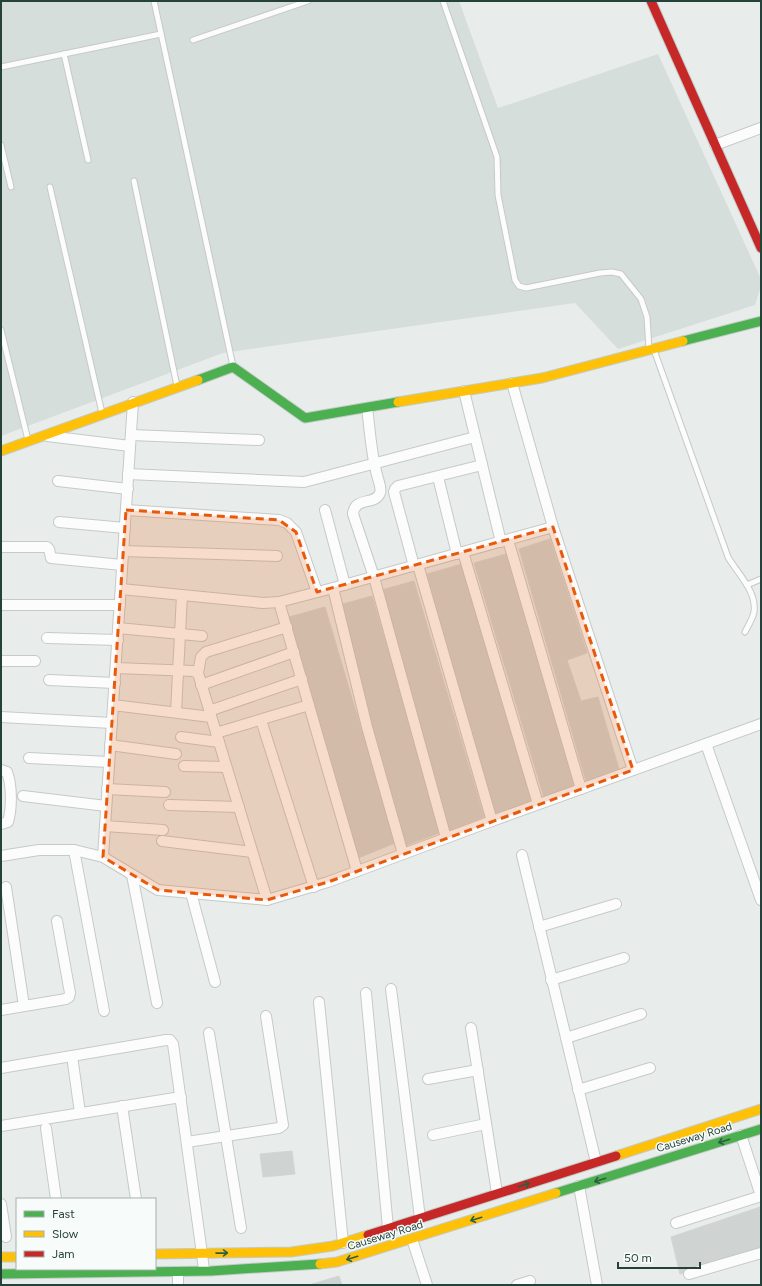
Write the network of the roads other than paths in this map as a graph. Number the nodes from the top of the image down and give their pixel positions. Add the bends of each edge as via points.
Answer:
1 (154, 1) edge
2 (308, 1) edge
3 (443, 1) edge
4 (651, 1) edge
5 (161, 34) junction
6 (193, 40) dead end
7 (64, 54) junction
8 (1, 67) edge
9 (761, 128) edge
10 (1, 145) edge
11 (715, 145) junction
12 (88, 160) dead end
13 (134, 181) dead end
14 (50, 187) dead end
15 (11, 188) dead end
16 (761, 248) edge
17 (761, 321) edge
18 (1, 330) edge
19 (2, 336) edge
20 (651, 350) junction
21 (233, 366) junction
22 (512, 383) junction
23 (177, 387) junction
24 (464, 391) junction
25 (133, 402) junction
26 (367, 408) junction
27 (102, 414) junction
28 (131, 434) junction
29 (43, 436) junction
30 (475, 437) junction
31 (259, 440) dead end
32 (29, 441) junction
33 (130, 446) junction
34 (1, 451) edge
35 (374, 462) junction
36 (482, 465) junction
37 (128, 474) junction
38 (438, 477) junction
39 (58, 480) dead end
40 (128, 489) junction
41 (126, 510) junction
42 (325, 510) dead end
43 (59, 522) dead end
44 (553, 527) junction
45 (125, 528) junction
46 (504, 541) junction
47 (1, 547) edge
48 (123, 551) junction
49 (460, 553) junction
50 (277, 556) dead end
51 (122, 564) junction
52 (416, 565) junction
53 (374, 577) junction
54 (761, 579) edge
55 (345, 585) junction
56 (747, 585) junction
57 (333, 588) junction
58 (121, 589) junction
59 (317, 592) junction
60 (182, 595) junction
61 (279, 602) junction
62 (1, 605) edge
63 (120, 605) junction
64 (287, 627) junction
65 (118, 628) junction
66 (745, 632) dead end
67 (180, 634) junction
68 (202, 636) dead end
69 (48, 638) dead end
70 (118, 640) junction
71 (294, 652) junction
72 (1, 661) edge
73 (35, 661) dead end
74 (116, 668) junction
75 (178, 670) junction
76 (198, 673) junction
77 (302, 679) junction
78 (49, 680) dead end
79 (115, 684) junction
80 (201, 684) junction
81 (113, 705) junction
82 (309, 706) junction
83 (176, 712) junction
84 (210, 714) junction
85 (1, 717) edge
86 (261, 720) junction
87 (112, 723) junction
88 (761, 724) edge
89 (181, 737) dead end
90 (217, 738) junction
91 (706, 744) junction
92 (110, 745) junction
93 (176, 754) dead end
94 (28, 758) dead end
95 (109, 762) junction
96 (184, 766) dead end
97 (226, 767) junction
98 (1, 770) edge
99 (633, 770) junction
100 (107, 789) junction
101 (581, 789) junction
102 (165, 792) dead end
103 (23, 796) dead end
104 (538, 804) junction
105 (169, 805) dead end
106 (106, 806) junction
107 (239, 807) junction
108 (492, 821) junction
109 (1, 824) edge
110 (105, 826) junction
111 (446, 838) junction
112 (74, 850) junction
113 (252, 852) junction
114 (403, 854) junction
115 (522, 855) dead end
116 (1, 856) edge
117 (103, 857) junction
118 (357, 871) junction
119 (132, 875) junction
120 (314, 886) junction
121 (6, 887) dead end
122 (759, 889) edge
123 (191, 893) junction
124 (267, 900) junction
125 (761, 900) edge
126 (616, 904) dead end
127 (57, 921) dead end
128 (539, 927) junction
129 (624, 958) dead end
130 (552, 980) junction
131 (215, 982) dead end
132 (391, 990) dead end
133 (366, 993) dead end
134 (319, 1002) dead end
135 (157, 1003) dead end
136 (24, 1006) junction
137 (1, 1010) edge
138 (104, 1011) dead end
139 (641, 1014) dead end
140 (266, 1016) dead end
141 (471, 1028) dead end
142 (209, 1033) dead end
143 (566, 1038) junction
144 (72, 1056) junction
145 (1, 1068) edge
146 (650, 1068) dead end
147 (478, 1070) junction
148 (428, 1079) dead end
149 (578, 1090) junction
150 (180, 1097) junction
151 (122, 1106) junction
152 (761, 1109) edge
153 (80, 1113) junction
154 (486, 1124) junction
155 (1, 1126) edge
156 (46, 1128) dead end
157 (761, 1129) edge
158 (433, 1135) dead end
159 (741, 1135) junction
160 (226, 1136) junction
161 (187, 1142) junction
162 (596, 1162) junction
163 (579, 1186) junction
164 (497, 1193) junction
165 (761, 1196) edge
166 (56, 1198) edge
167 (136, 1198) edge
168 (1, 1204) edge
169 (420, 1218) junction
170 (676, 1223) dead end
171 (241, 1228) dead end
172 (388, 1228) junction
173 (6, 1237) dead end
174 (412, 1239) junction
175 (343, 1243) junction
176 (761, 1253) edge
177 (156, 1254) edge
178 (202, 1254) junction
179 (1, 1257) edge
180 (16, 1257) edge
181 (204, 1270) junction
182 (178, 1272) junction
183 (1, 1274) edge
184 (689, 1274) dead end
185 (530, 1281) dead end
186 (178, 1285) edge
187 (427, 1285) edge
188 (517, 1285) edge
189 (597, 1285) edge

1 - 5 lane
2 - 6 lane
3 - 20 lane via 497,157 498,196 515,280 519,286 526,288 600,273 621,274 641,299
4 - 11 main road
5 - 7 lane
5 - 21 lane
7 - 8 lane
7 - 12 lane
9 - 11 street
10 - 15 lane
11 - 16 main road
13 - 23 lane
14 - 27 lane
17 - 20 main road
18 - 19 lane
19 - 32 lane
20 - 22 main road via 542,378
20 - 56 lane via 728,557
21 - 23 main road
21 - 26 main road via 305,418
22 - 24 main road
22 - 44 street
23 - 25 main road
24 - 26 main road
24 - 30 street
25 - 27 main road
25 - 28 street
26 - 35 street
27 - 29 main road
28 - 31 street
28 - 33 street
29 - 32 main road
29 - 33 street
30 - 35 street
30 - 36 street
32 - 34 main road
33 - 37 street
35 - 37 street via 304,482
35 - 53 street via 380,493 376,498 358,504 353,514
36 - 38 street
36 - 46 street
37 - 40 street
38 - 49 street
38 - 52 street via 398,486 394,492
39 - 40 street
40 - 41 street
41 - 45 street
41 - 59 street via 279,520 287,523 296,532
42 - 55 street
43 - 45 street
44 - 46 street
44 - 99 street
45 - 48 street
46 - 49 street
46 - 101 street
47 - 51 street via 47,547 51,558
48 - 50 street
48 - 51 street
49 - 52 street
49 - 104 street
51 - 58 street
52 - 53 street
52 - 108 street
53 - 55 street
53 - 111 street
54 - 56 lane
55 - 57 street
56 - 66 lane via 753,600 754,612
57 - 59 street
57 - 114 street
58 - 60 street
58 - 63 street
59 - 61 street
60 - 61 street via 262,603
60 - 67 street
61 - 64 street
62 - 63 street
63 - 65 street
64 - 71 street
64 - 76 street via 206,652 201,657
65 - 67 street
65 - 70 street
67 - 68 street
67 - 75 street
69 - 70 street
70 - 74 street
71 - 77 street
71 - 80 street
72 - 73 street
74 - 75 street
74 - 79 street
75 - 76 street
75 - 83 street
76 - 80 street
77 - 82 street
77 - 84 street
78 - 79 street
79 - 81 street
80 - 84 street
81 - 83 street
81 - 87 street
82 - 86 street
82 - 118 street
83 - 84 street
84 - 90 street
85 - 87 street
86 - 90 street
86 - 120 street
87 - 92 street
88 - 91 street
89 - 90 street
90 - 97 street
91 - 99 street
91 - 122 street
92 - 93 street
92 - 95 street
94 - 95 street
95 - 100 street
96 - 97 street
97 - 107 street
98 - 109 street via 7,772 10,780 10,815 8,822
99 - 101 street
100 - 102 street
100 - 106 street
101 - 104 street
103 - 106 street
104 - 108 street
105 - 107 street
106 - 110 street
107 - 113 street
108 - 111 street
110 - 113 street
110 - 117 street
111 - 114 street
112 - 116 street via 39,850
112 - 117 street
112 - 138 street
113 - 124 street
114 - 118 street
115 - 128 street
117 - 119 street
118 - 120 street
119 - 123 street via 158,890
119 - 135 street
120 - 124 street
121 - 136 street
122 - 125 street
123 - 124 street
123 - 131 street
126 - 128 street
127 - 136 street via 69,997
128 - 130 street
129 - 130 street
130 - 143 street
132 - 169 street
133 - 172 street
134 - 175 street
136 - 137 street
139 - 143 street
140 - 160 street via 282,1125 279,1128
141 - 147 street
142 - 160 street
143 - 149 street
144 - 145 street
144 - 150 street via 170,1040 173,1044
144 - 153 street
146 - 149 street
147 - 148 street
147 - 154 street
149 - 162 street
150 - 151 street
150 - 161 street
151 - 153 street
151 - 167 street
152 - 162 main road, Causeway Road
153 - 155 street
154 - 158 street
154 - 164 street
156 - 166 street
157 - 159 main road, Causeway Road
159 -> 163 main road, Causeway Road
159 - 165 street
160 - 161 street
160 - 171 street
161 - 178 street
164 -> 162 main road, Causeway Road
163 -> 174 main road, Causeway Road
163 - 189 street
164 - 169 main road, Causeway Road
165 - 170 street
168 - 173 street
169 - 172 main road, Causeway Road
172 - 175 main road, Causeway Road
174 -> 181 main road, Causeway Road via 337,1262 296,1267
174 - 187 street
178 -> 175 main road, Causeway Road via 291,1252
176 - 184 street
177 - 178 main road, Causeway Road
178 - 181 street
179 - 180 main road
181 - 182 main road, Causeway Road
182 - 183 main road, Causeway Road
182 - 186 street
185 - 188 street

